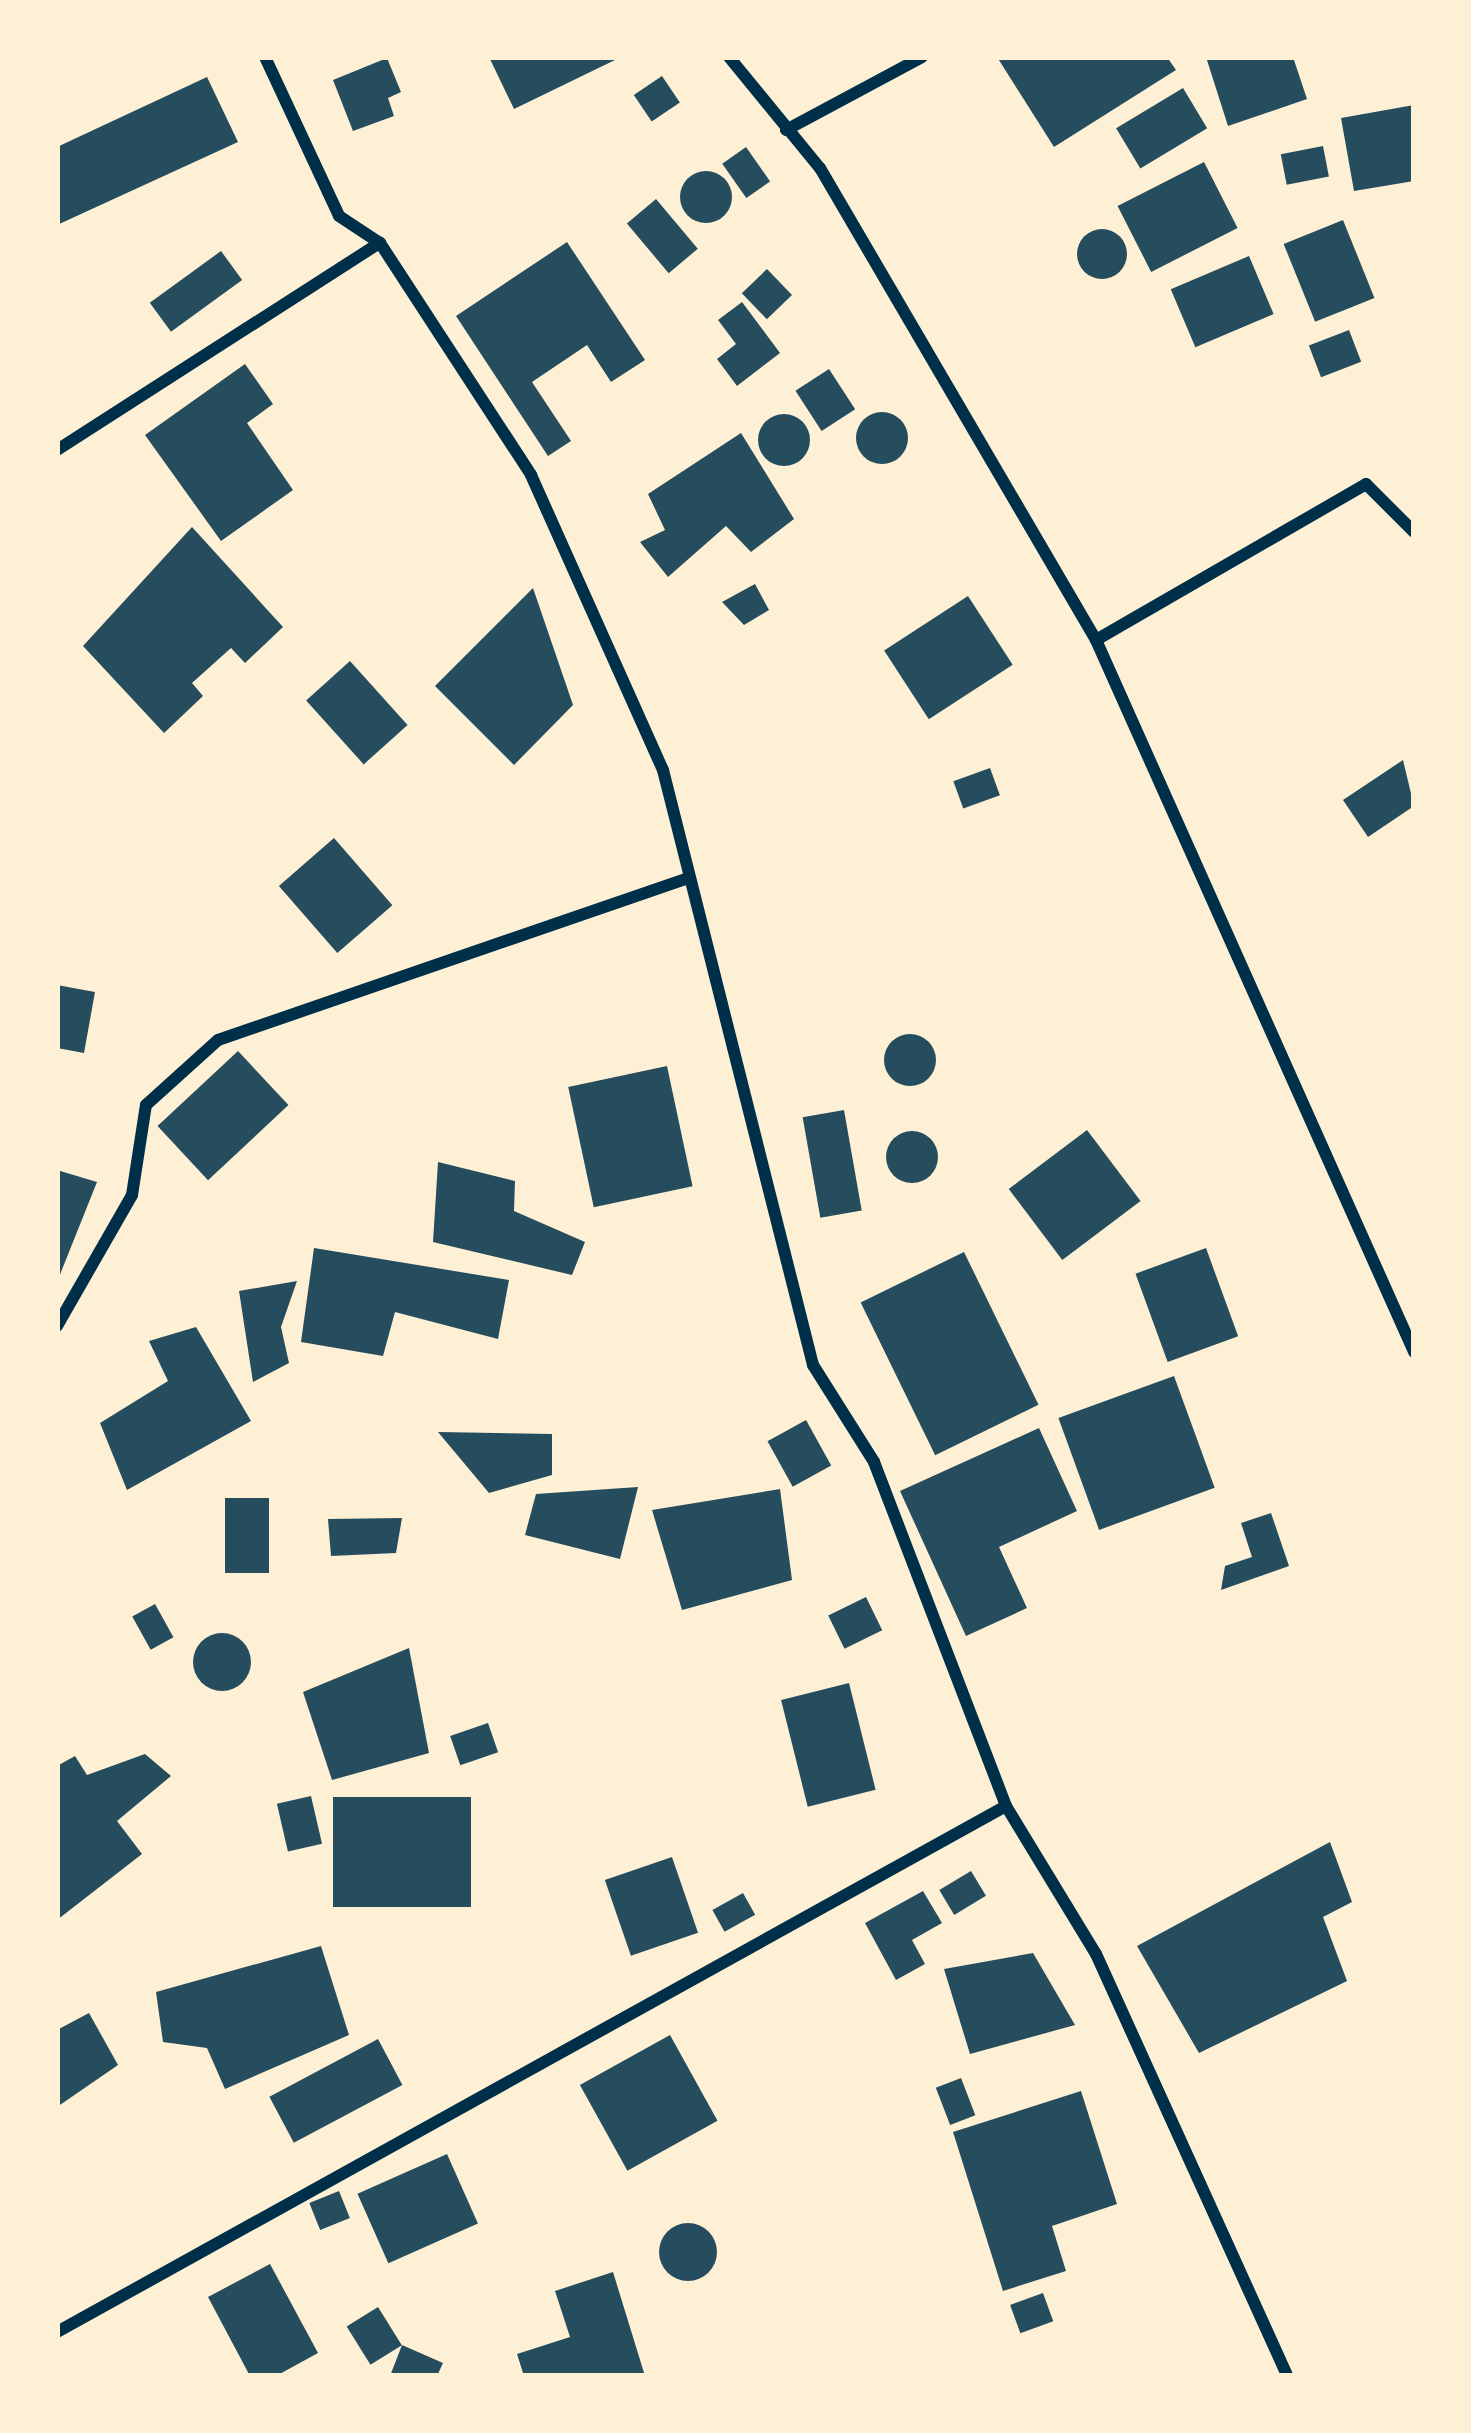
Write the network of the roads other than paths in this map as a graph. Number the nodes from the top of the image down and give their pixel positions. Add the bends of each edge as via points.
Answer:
1 (265, 57) edge
2 (728, 57) edge
3 (922, 57) edge
4 (786, 130) junction
5 (380, 243) junction
6 (57, 450) edge
7 (1414, 532) edge
8 (1096, 640) junction
9 (689, 878) junction
10 (57, 1326) edge
11 (1414, 1352) edge
12 (1006, 1806) junction
13 (57, 2332) edge
14 (1287, 2376) edge

1 - 5 street via 339,216
2 - 4 street
3 - 4 street
4 - 8 street via 820,168
5 - 6 street
5 - 9 street via 531,475 663,770
7 - 8 street via 1366,484
8 - 11 street
9 - 10 street via 218,1040 146,1106 132,1195
9 - 12 street via 814,1365 874,1462
12 - 13 street
12 - 14 street via 1096,1954

